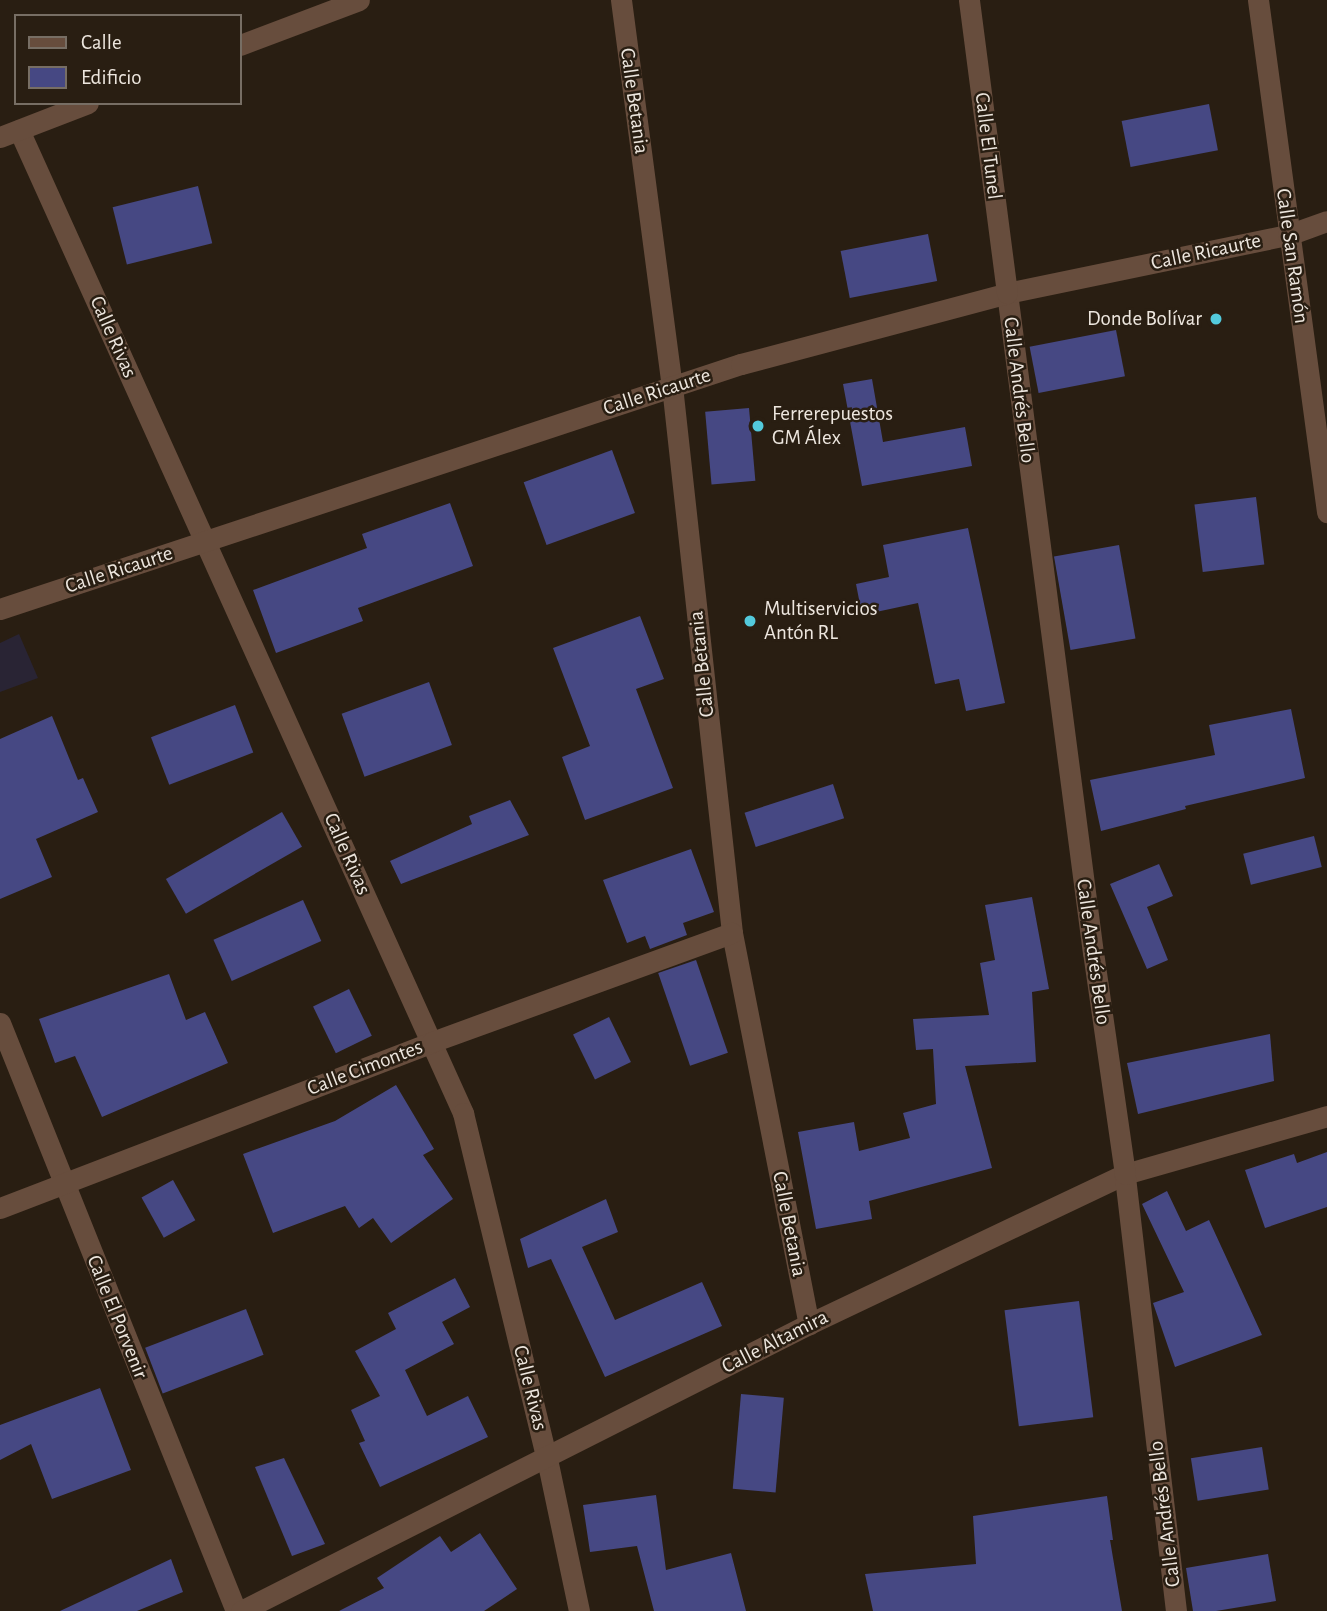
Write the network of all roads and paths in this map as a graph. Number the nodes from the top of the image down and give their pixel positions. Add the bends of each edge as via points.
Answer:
1 (359, 0) edge
2 (621, 0) edge
3 (969, 0) edge
4 (1258, 0) edge
5 (242, 44) edge
6 (83, 105) edge
7 (10, 133) edge
8 (1327, 222) edge
9 (1288, 235) junction
10 (1007, 293) junction
11 (672, 386) junction
12 (1327, 512) edge
13 (205, 541) junction
14 (0, 609) edge
15 (732, 933) junction
16 (0, 1023) edge
17 (432, 1042) junction
18 (1327, 1116) edge
19 (1125, 1174) junction
20 (63, 1185) junction
21 (0, 1208) edge
22 (809, 1324) junction
23 (547, 1459) junction
24 (239, 1611) edge
25 (579, 1611) edge
26 (1176, 1611) edge

1 - 5 street
2 - 11 street, Calle Betania
3 - 10 street, Calle El Tunel
4 - 9 street, Calle San Ramón
6 - 7 street
7 - 13 street, Calle Rivas
8 - 9 street, Calle Ricaurte
9 - 10 street, Calle Ricaurte
9 - 12 street, Calle San Ramón
10 - 11 street, Calle Ricaurte
10 - 19 street, Calle Andrés Bello
11 - 13 street, Calle Ricaurte
11 - 15 street, Calle Betania
13 - 14 street, Calle Ricaurte
13 - 17 street, Calle Rivas
15 - 17 street, Calle Cimontes
15 - 22 street, Calle Betania
16 - 20 street, Calle El Porvenir
17 - 20 street, Calle Cimontes
17 - 23 street, Calle Rivas via 463,1113
18 - 19 street, Calle Altamira
19 - 22 street, Calle Altamira
19 - 26 street, Calle Andrés Bello
20 - 21 street, Calle Cimontes
20 - 24 street, Calle El Porvenir
22 - 23 street, Calle Altamira
23 - 24 street, Calle Altamira
23 - 25 street, Calle Rivas

